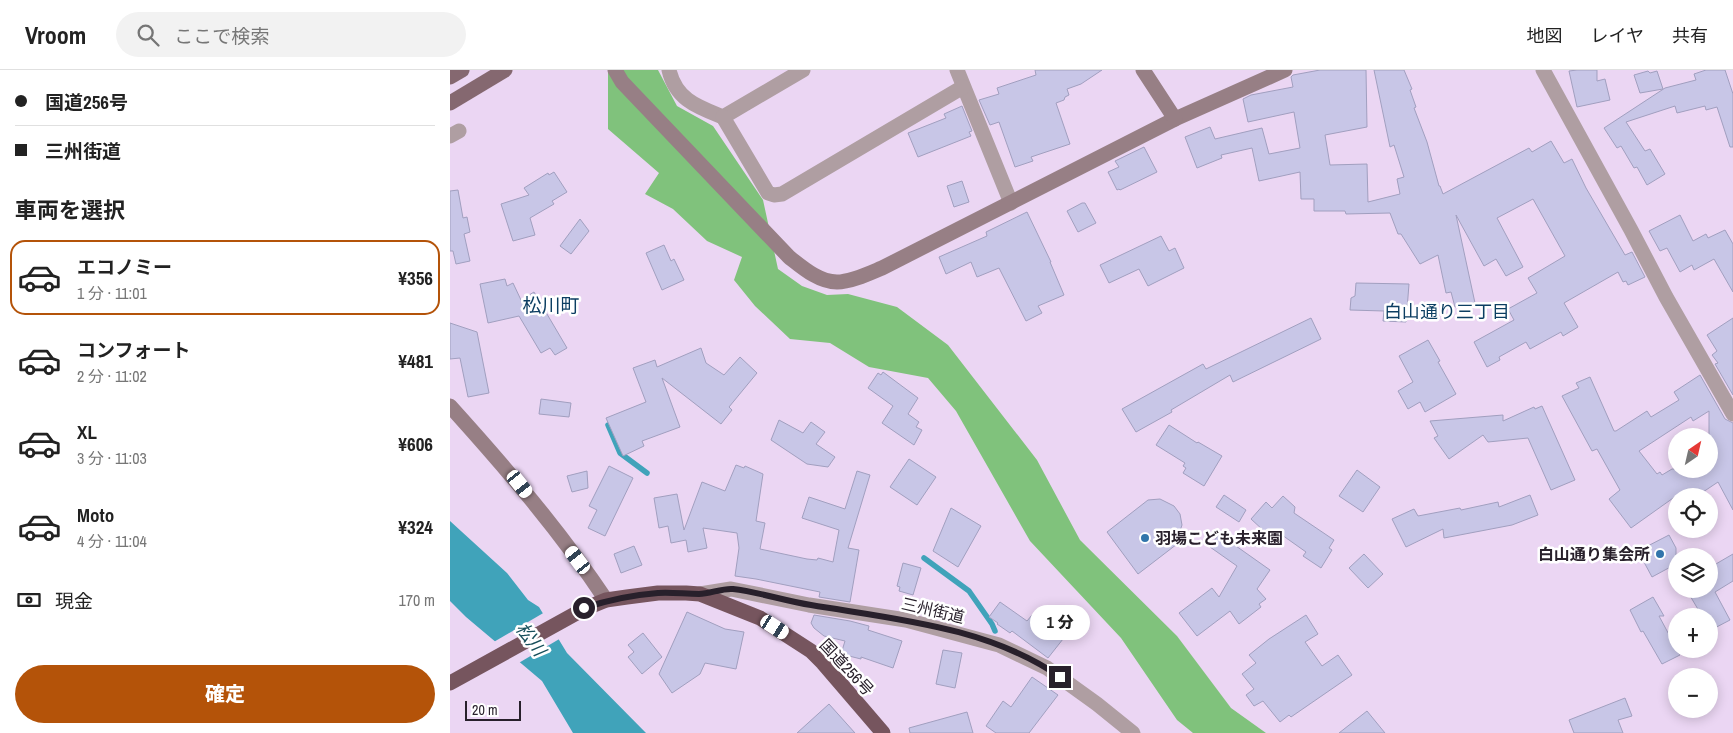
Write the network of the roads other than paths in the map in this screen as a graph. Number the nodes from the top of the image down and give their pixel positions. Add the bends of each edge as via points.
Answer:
1 (462, 70) edge
2 (505, 70) edge
3 (615, 70) edge
4 (669, 70) edge
5 (803, 70) edge
6 (957, 70) edge
7 (1144, 70) edge
8 (1285, 70) edge
9 (1543, 70) edge
10 (450, 77) edge
11 (964, 87) junction
12 (450, 103) edge
13 (723, 117) junction
14 (1175, 119) junction
15 (1011, 203) junction
16 (450, 406) edge
17 (1733, 414) edge
18 (700, 594) junction
19 (606, 600) junction
20 (454, 681) edge
21 (883, 733) edge
22 (1133, 733) edge

1 - 10 main road
2 - 12 main road
3 - 15 street via 622,82 789,257 824,279 837,282 860,277
4 - 13 street via 672,83 692,105
5 - 13 street
6 - 11 street
7 - 14 street
8 - 14 street
9 - 17 street via 1666,298
11 - 13 street via 782,194 774,195 768,193
11 - 15 street
14 - 15 street
16 - 19 street via 520,484
18 - 19 highway, 国道256号 via 658,592
18 - 21 highway, 国道256号 via 760,618 811,651
18 - 22 street, 三州街道 via 731,588 808,605 906,620 999,645 1047,668
19 - 20 highway, 国道256号 via 584,608

